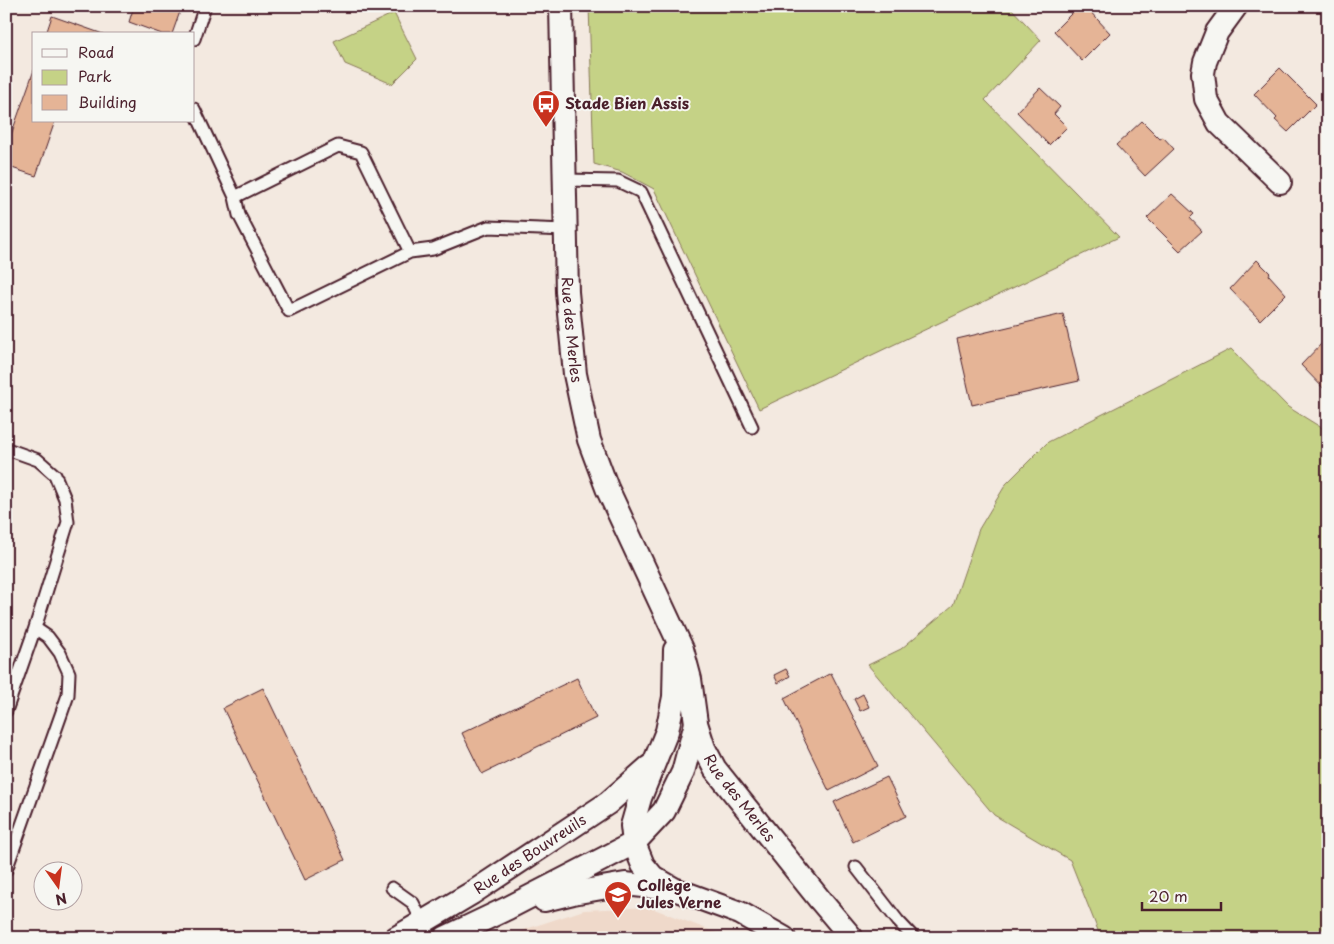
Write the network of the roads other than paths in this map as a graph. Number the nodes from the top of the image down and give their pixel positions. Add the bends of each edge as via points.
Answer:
1 (205, 6) edge
2 (561, 6) edge
3 (1236, 6) edge
4 (195, 36) edge
5 (195, 110) edge
6 (565, 180) junction
7 (1280, 182) dead end
8 (234, 196) junction
9 (566, 230) junction
10 (410, 252) junction
11 (752, 427) dead end
12 (6, 450) edge
13 (35, 628) junction
14 (674, 632) junction
15 (6, 711) edge
16 (696, 723) junction
17 (655, 761) junction
18 (715, 769) junction
19 (683, 772) junction
20 (634, 843) junction
21 (856, 867) dead end
22 (6, 870) edge
23 (392, 888) dead end
24 (674, 889) junction
25 (508, 908) junction
26 (426, 930) edge
27 (396, 938) edge
28 (445, 938) edge
29 (784, 938) edge
30 (852, 938) edge
31 (914, 938) edge

1 - 4 lane
2 - 6 street, Rue des Merles
3 - 7 street via 1217,32 1205,62 1206,99 1219,123
5 - 8 lane
6 - 9 street, Rue des Merles
6 - 11 lane via 618,181 641,192
8 - 10 lane via 338,146 361,152
8 - 10 lane via 239,215 289,311
9 - 10 lane via 488,227 433,249
9 - 14 street, Rue des Merles via 567,292 575,374 589,440 607,488
12 - 13 lane via 38,460 55,475 65,499 68,522
13 - 15 lane
13 - 22 lane via 48,637 60,653 69,674 68,695
14 - 16 street, Rue des Merles via 690,679
14 - 17 street, Rue des Merles via 674,698 667,731
16 - 18 street, Rue des Merles
16 - 19 street
17 - 19 street
17 - 20 street, Rue des Merles via 632,826
17 - 26 street, Rue des Bouvreuils via 608,803 472,893
18 - 19 street
18 - 30 street, Rue des Merles
19 - 20 street via 664,811
20 - 24 street via 643,865 653,876
20 - 25 street
21 - 31 lane
23 - 26 lane via 413,903
24 - 25 street via 625,884
24 - 29 street via 740,913
25 - 28 street, Rue des Bouvreuils
26 - 27 street, Rue des Bouvreuils

